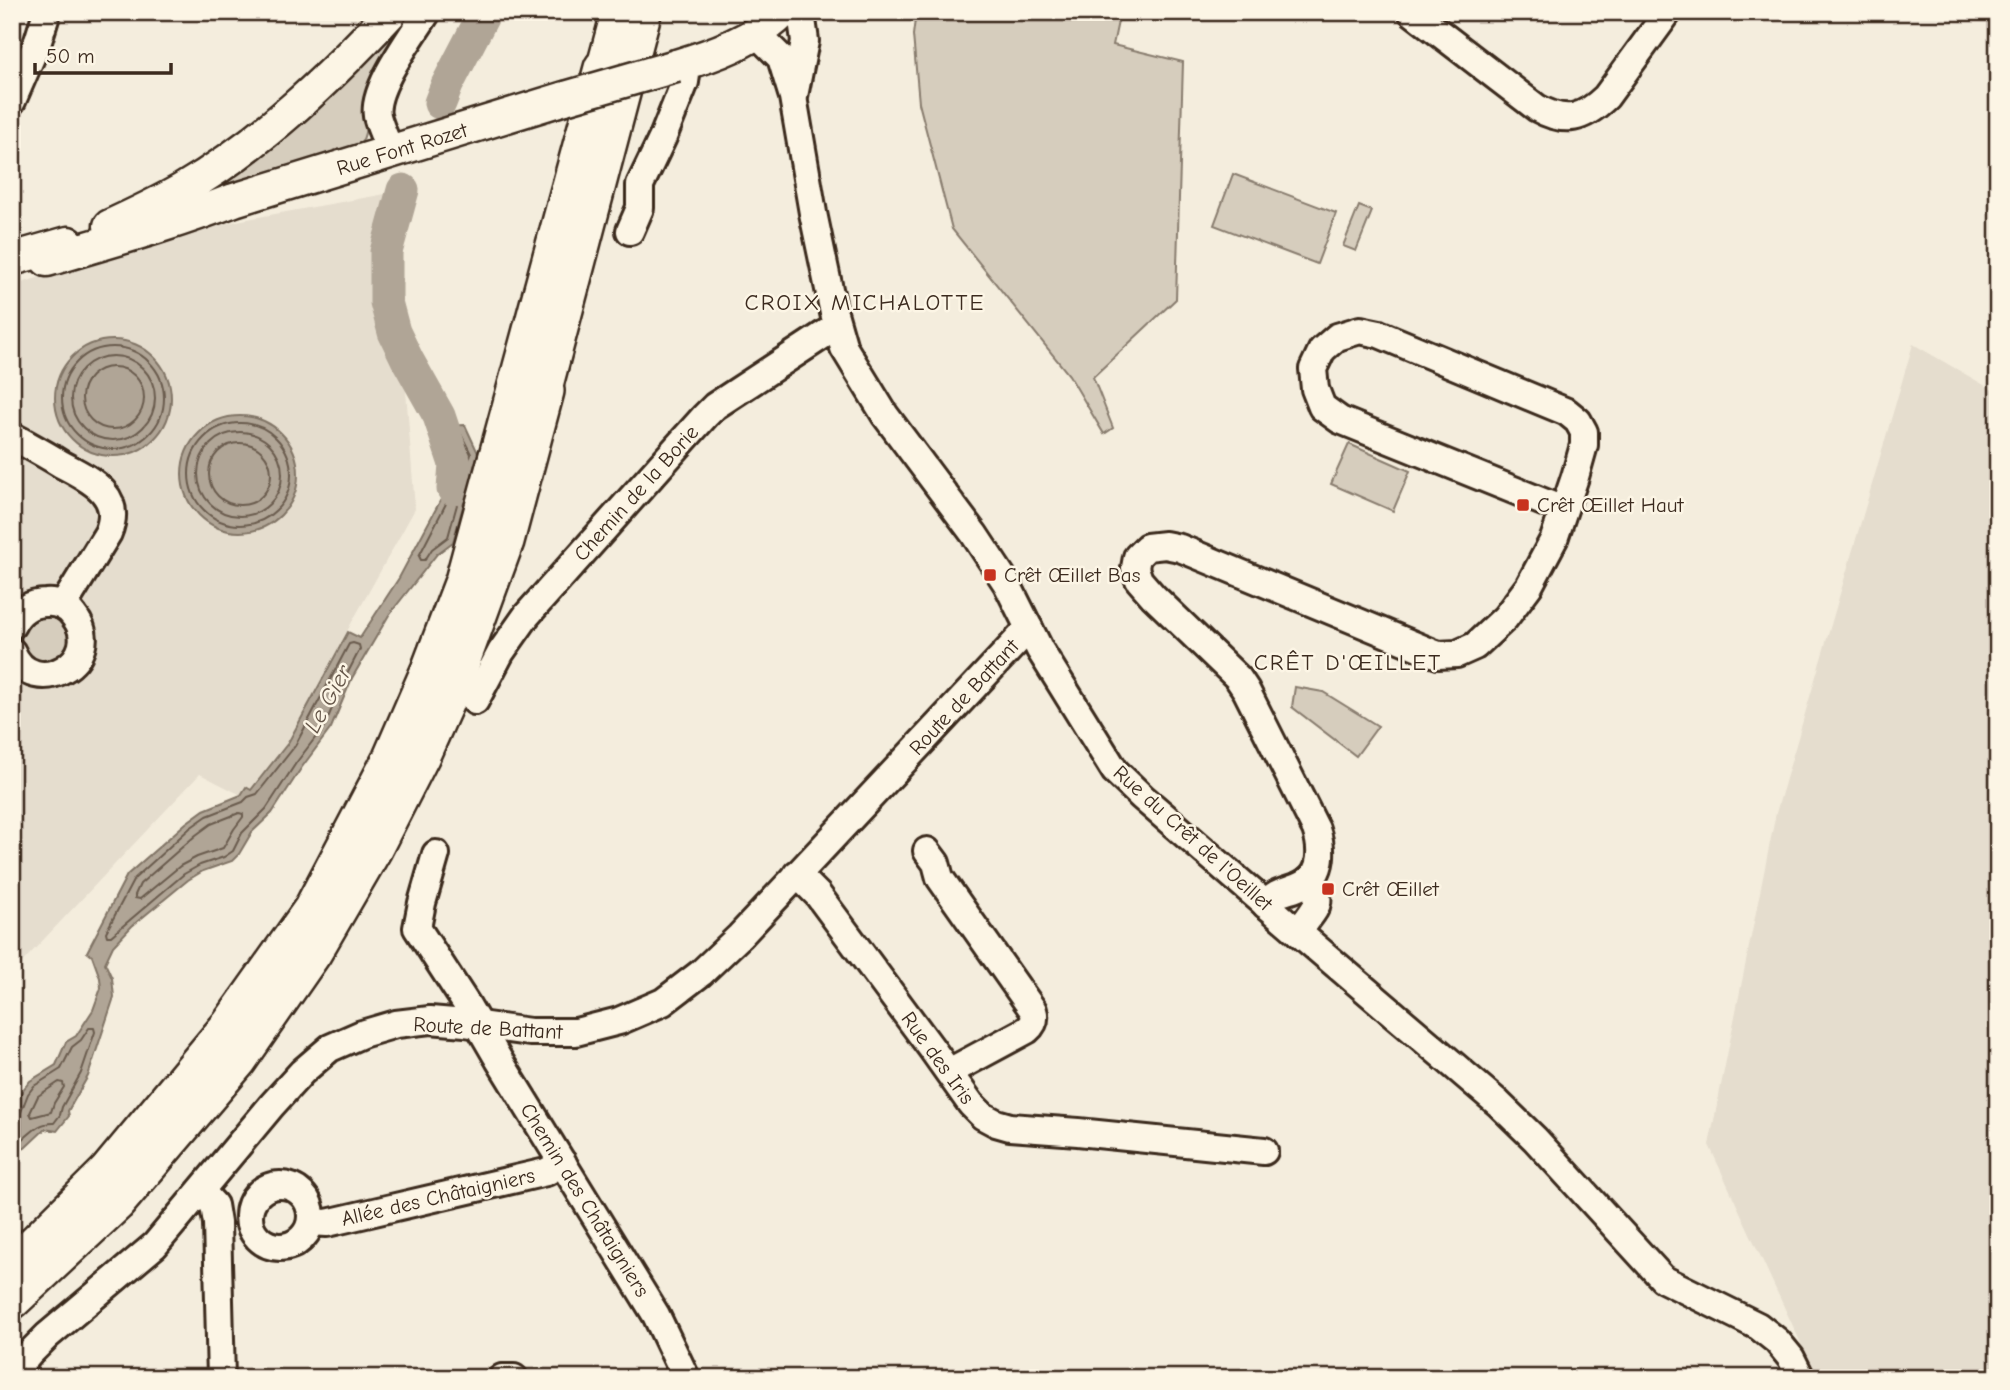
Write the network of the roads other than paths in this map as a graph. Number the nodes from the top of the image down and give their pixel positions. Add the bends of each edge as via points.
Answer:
1 (47, 12) edge
2 (391, 12) edge
3 (427, 12) edge
4 (645, 12) edge
5 (783, 12) edge
6 (801, 12) edge
7 (1412, 12) edge
8 (1668, 12) edge
9 (612, 32) edge
10 (756, 33) junction
11 (680, 65) junction
12 (793, 97) junction
13 (12, 101) edge
14 (391, 152) junction
15 (182, 190) junction
16 (234, 200) junction
17 (630, 231) dead end
18 (56, 252) junction
19 (12, 259) edge
20 (12, 271) edge
21 (837, 326) junction
22 (545, 391) joint
23 (12, 436) edge
24 (1563, 510) junction
25 (63, 606) junction
26 (12, 625) edge
27 (1029, 628) junction
28 (12, 652) edge
29 (475, 701) dead end
30 (927, 851) dead end
31 (436, 854) dead end
32 (797, 874) junction
33 (1308, 881) junction
34 (1265, 905) junction
35 (1298, 933) junction
36 (478, 1025) junction
37 (949, 1072) junction
38 (1264, 1152) dead end
39 (563, 1163) junction
40 (201, 1191) junction
41 (311, 1222) dead end
42 (12, 1267) edge
43 (12, 1300) edge
44 (12, 1375) edge
45 (221, 1378) edge
46 (502, 1378) edge
47 (514, 1378) edge
48 (686, 1378) edge
49 (1801, 1378) edge

1 - 13 street
2 - 15 main road via 287,113
3 - 14 street via 381,87 377,102 377,115
4 - 22 main road
5 - 10 main road
6 - 12 street via 804,41
7 - 8 street via 1537,108 1567,118 1583,116 1606,97
9 - 42 highway via 464,581 391,760 312,910 231,1024 107,1173
10 - 11 main road, Rue Font Rozet
10 - 12 street via 781,58
11 - 14 main road, Rue Font Rozet, bridge
11 - 17 street via 685,82 644,174 640,208
12 - 21 street, Rue du Crêt de l'Oeillet
14 - 16 main road, Rue Font Rozet
15 - 16 main road via 197,205
15 - 18 main road
16 - 18 main road, Rue Font Rozet via 187,219
18 - 19 main road
18 - 20 main road
21 - 27 street, Rue du Crêt de l'Oeillet via 867,387 986,552
21 - 29 street, Chemin de la Borie via 705,416 527,615 500,652
22 - 43 highway via 505,541 452,686 373,849 313,952 238,1060 116,1203
23 - 25 street via 90,480 111,505 108,533
24 - 24 street via 1584,445 1584,432 1567,412 1380,334 1360,330 1338,337 1322,349 1313,369 1315,389 1322,407 1340,420
24 - 33 street via 1553,539 1516,604 1475,646 1457,654 1438,655 1180,548 1147,547 1137,556 1139,580 1247,690 1320,840 1320,863
25 - 26 street via 52,602 29,606
25 - 28 street via 80,624 83,637 76,660 67,669 55,674 31,672
27 - 32 street, Route de Battant
27 - 34 street, Rue du Crêt de l'Oeillet via 1115,771
30 - 37 street via 940,878 1035,1017 1027,1030
31 - 36 street, Chemin des Châtaigniers via 417,928
32 - 36 street, Route de Battant via 740,936 663,1002 619,1021 576,1032
32 - 37 street, Rue des Iris via 818,895
33 - 34 street via 1278,893
33 - 35 street via 1317,892 1317,904
34 - 35 street, Rue du Crêt de l'Oeillet
35 - 49 street, Rue du Crêt de l'Oeillet via 1498,1103 1663,1279 1758,1326 1777,1341
36 - 39 street, Chemin des Châtaigniers
36 - 40 street, Route de Battant via 430,1020 396,1024 330,1048 302,1072
37 - 38 street, Rue des Iris via 982,1116 1010,1127
39 - 41 street, Allée des Châtaigniers via 547,1172 327,1223
39 - 48 street, Chemin des Châtaigniers via 656,1315
40 - 44 street, Route de Battant via 155,1245 47,1336
40 - 45 street via 217,1216
46 - 47 street

